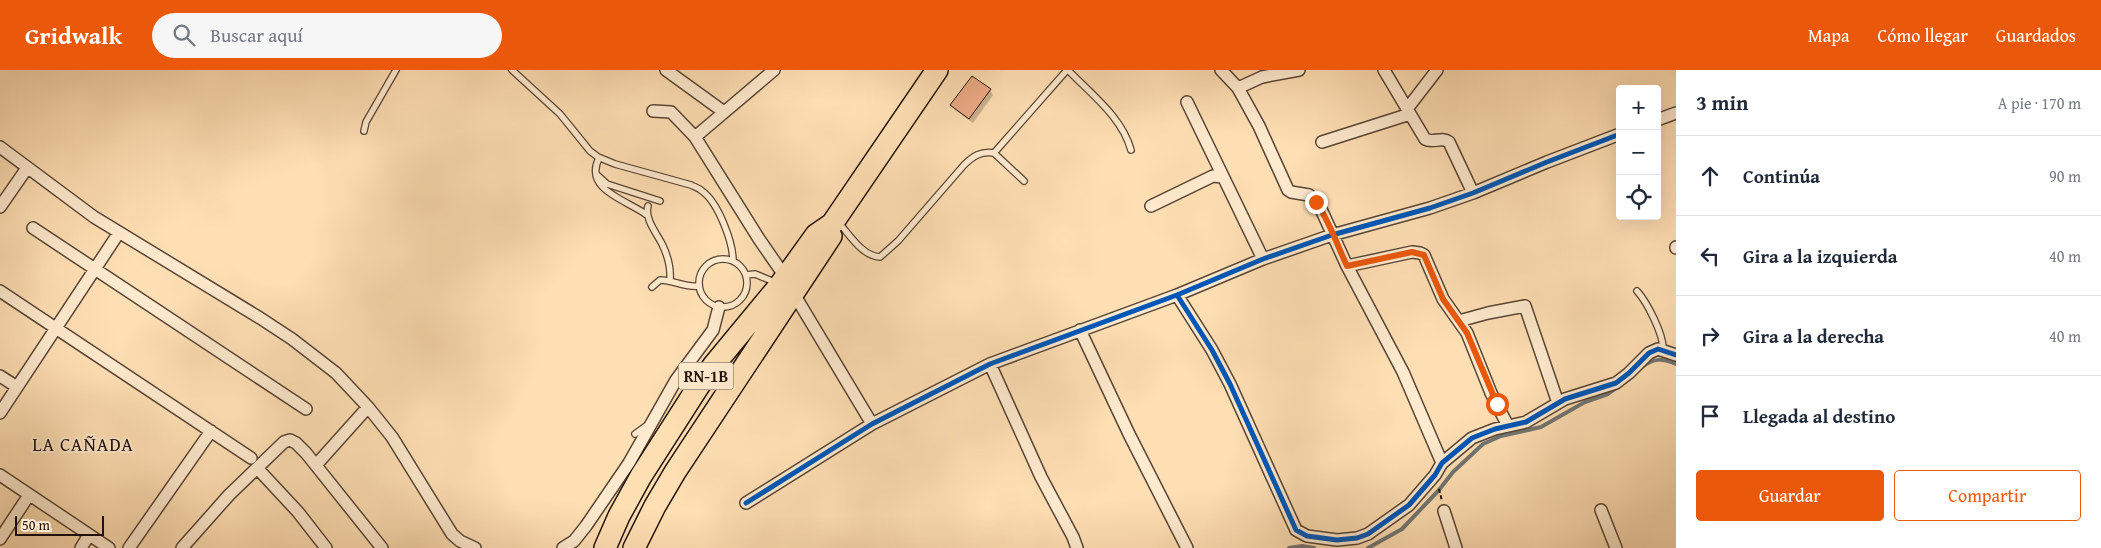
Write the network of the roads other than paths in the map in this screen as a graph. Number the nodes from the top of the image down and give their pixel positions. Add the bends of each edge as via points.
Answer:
1 (396, 70) edge
2 (512, 70) edge
3 (666, 70) edge
4 (774, 70) edge
5 (937, 70) edge
6 (1068, 70) edge
7 (1221, 70) edge
8 (1299, 70) edge
9 (1384, 70) edge
10 (1437, 70) edge
11 (1238, 88) junction
12 (1187, 102) dead end
13 (653, 111) dead end
14 (1409, 111) junction
15 (724, 112) junction
16 (1676, 114) edge
17 (1661, 119) edge
18 (364, 131) dead end
19 (1616, 136) edge
20 (695, 137) junction
21 (1322, 142) dead end
22 (0, 148) edge
23 (1131, 150) dead end
24 (994, 153) junction
25 (599, 158) junction
26 (27, 168) junction
27 (596, 174) junction
28 (1222, 176) junction
29 (1024, 181) dead end
30 (1473, 193) junction
31 (660, 201) dead end
32 (648, 206) dead end
33 (1150, 206) dead end
34 (0, 207) edge
35 (647, 215) junction
36 (834, 221) junction
37 (33, 228) dead end
38 (118, 234) junction
39 (1332, 235) junction
40 (1263, 259) junction
41 (733, 261) junction
42 (1347, 266) junction
43 (95, 269) junction
44 (746, 275) junction
45 (670, 280) junction
46 (699, 286) junction
47 (786, 286) junction
48 (652, 287) dead end
49 (1637, 290) dead end
50 (0, 291) edge
51 (1177, 295) junction
52 (719, 307) junction
53 (1459, 321) junction
54 (56, 328) junction
55 (713, 330) junction
56 (1080, 330) junction
57 (736, 338) junction
58 (1662, 350) junction
59 (1676, 355) edge
60 (990, 364) junction
61 (0, 376) edge
62 (17, 387) junction
63 (1558, 403) junction
64 (368, 407) junction
65 (306, 409) dead end
66 (0, 413) edge
67 (654, 418) junction
68 (872, 424) junction
69 (1508, 426) junction
70 (211, 431) junction
71 (635, 434) dead end
72 (254, 463) junction
73 (1442, 463) junction
74 (316, 465) junction
75 (0, 475) edge
76 (29, 495) junction
77 (746, 503) dead end
78 (1601, 510) dead end
79 (1444, 511) road end
80 (89, 535) junction
81 (0, 539) edge
82 (81, 548) edge
83 (109, 548) edge
84 (128, 548) edge
85 (182, 548) edge
86 (326, 548) edge
87 (382, 548) edge
88 (474, 548) edge
89 (563, 548) edge
90 (605, 548) edge
91 (634, 548) edge
92 (1077, 548) edge
93 (1187, 548) edge
94 (1456, 548) edge
95 (1616, 548) edge

1 - 18 lane
2 - 25 lane via 560,114
3 - 15 street
4 - 15 street
5 - 36 highway, RN-1B
6 - 23 lane via 1121,125
6 - 24 lane
7 - 11 street
8 - 11 street via 1262,77
9 - 14 street
10 - 14 street
11 - 39 street via 1287,188 1291,192 1309,195 1316,202
12 - 28 street
13 - 20 street via 671,112
14 - 21 street
14 - 30 street via 1425,139 1449,142
15 - 20 street
16 - 17 street
19 - 30 street
20 - 47 street
22 - 26 street
24 - 29 lane
24 - 36 lane via 983,152 970,159 880,257 864,250
25 - 27 lane
25 - 41 lane via 702,191 728,232
26 - 34 street
26 - 38 street
27 - 31 lane via 607,184
27 - 35 lane via 597,183
28 - 33 street via 1213,176
28 - 40 street
30 - 39 street
32 - 35 lane
35 - 45 lane via 664,247
36 - 47 highway, RN-1B via 816,235
37 - 43 street
38 - 43 street
38 - 64 street via 292,340 336,373
39 - 40 street
39 - 42 street
40 - 51 street
41 - 44 lane
41 - 46 lane via 725,259 709,264
42 - 53 street via 1398,254 1420,253 1426,258 1443,299
42 - 73 street via 1403,372
43 - 54 street
43 - 65 street
44 - 47 lane via 755,274
44 - 52 lane via 747,285 741,300 735,305
45 - 46 lane
45 - 48 lane via 660,280
46 - 52 lane via 705,300
47 - 57 highway, RN-1B
47 - 68 street
47 - 91 highway, RN-1B via 655,506
49 - 58 lane via 1655,321 1663,341
50 - 54 street
51 - 56 street
51 - 73 street via 1233,390 1298,532 1338,540 1363,536 1415,499
52 - 55 street
53 - 63 street via 1525,306
53 - 69 street via 1471,340 1491,393
54 - 62 street
54 - 70 street
55 - 57 street
55 - 67 street via 676,380
56 - 60 street
56 - 93 street
57 - 90 highway, RN-1B via 698,387 641,476
58 - 59 street
58 - 63 street via 1649,353 1629,374 1616,382
60 - 68 street
60 - 92 street
61 - 62 street
62 - 66 street
63 - 69 street via 1526,422
64 - 74 street
64 - 88 street via 392,437 452,534
67 - 71 lane
67 - 89 street via 629,463 586,526
68 - 77 street
69 - 73 street via 1475,436
70 - 72 street
70 - 84 street
72 - 74 street via 290,440
72 - 85 street
72 - 86 street
74 - 87 street
75 - 76 street
76 - 80 street
76 - 81 street
78 - 95 street
79 - 94 street
80 - 82 street
80 - 83 street

